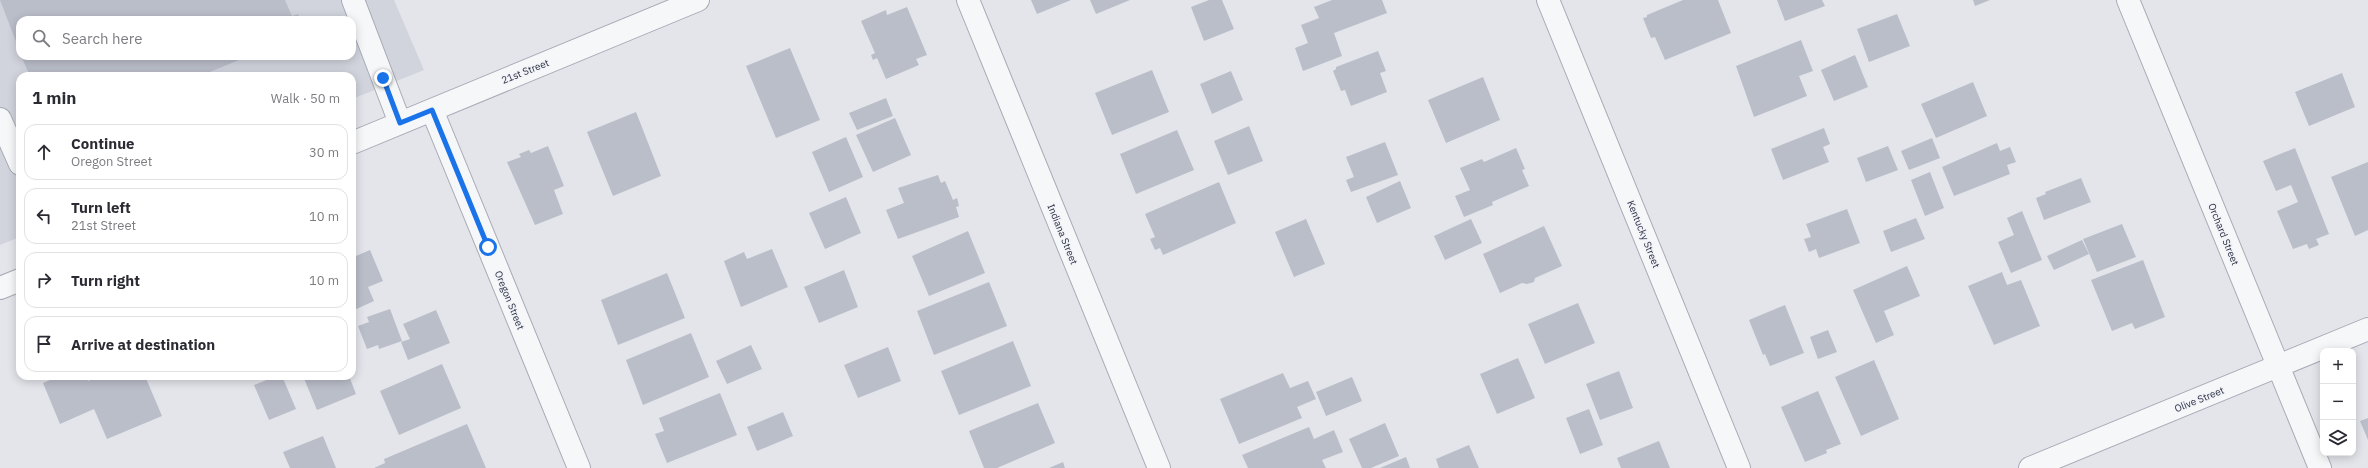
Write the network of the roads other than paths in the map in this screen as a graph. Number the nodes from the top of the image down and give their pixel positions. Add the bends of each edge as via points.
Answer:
1 (353, 0) edge
2 (698, 0) edge
3 (968, 0) edge
4 (1548, 0) edge
5 (2128, 0) edge
6 (432, 110) junction
7 (1, 123) edge
8 (400, 123) junction
9 (356, 141) edge
10 (16, 155) edge
11 (16, 282) edge
12 (0, 288) edge
13 (2368, 329) edge
14 (2278, 366) junction
15 (579, 468) edge
16 (1159, 468) edge
17 (1739, 468) edge
18 (2030, 468) edge
19 (2320, 468) edge

1 - 8 street
2 - 6 street, 21st Street
3 - 16 street, Indiana Street
4 - 17 street, Kentucky Street
5 - 14 street, Orchard Street
6 - 8 street, 21st Street
6 - 15 street, Oregon Street
7 - 10 street
8 - 9 street, 21st Street
11 - 12 street
13 - 14 street, Olive Street
14 - 18 street, Olive Street
14 - 19 street, Orchard Street

